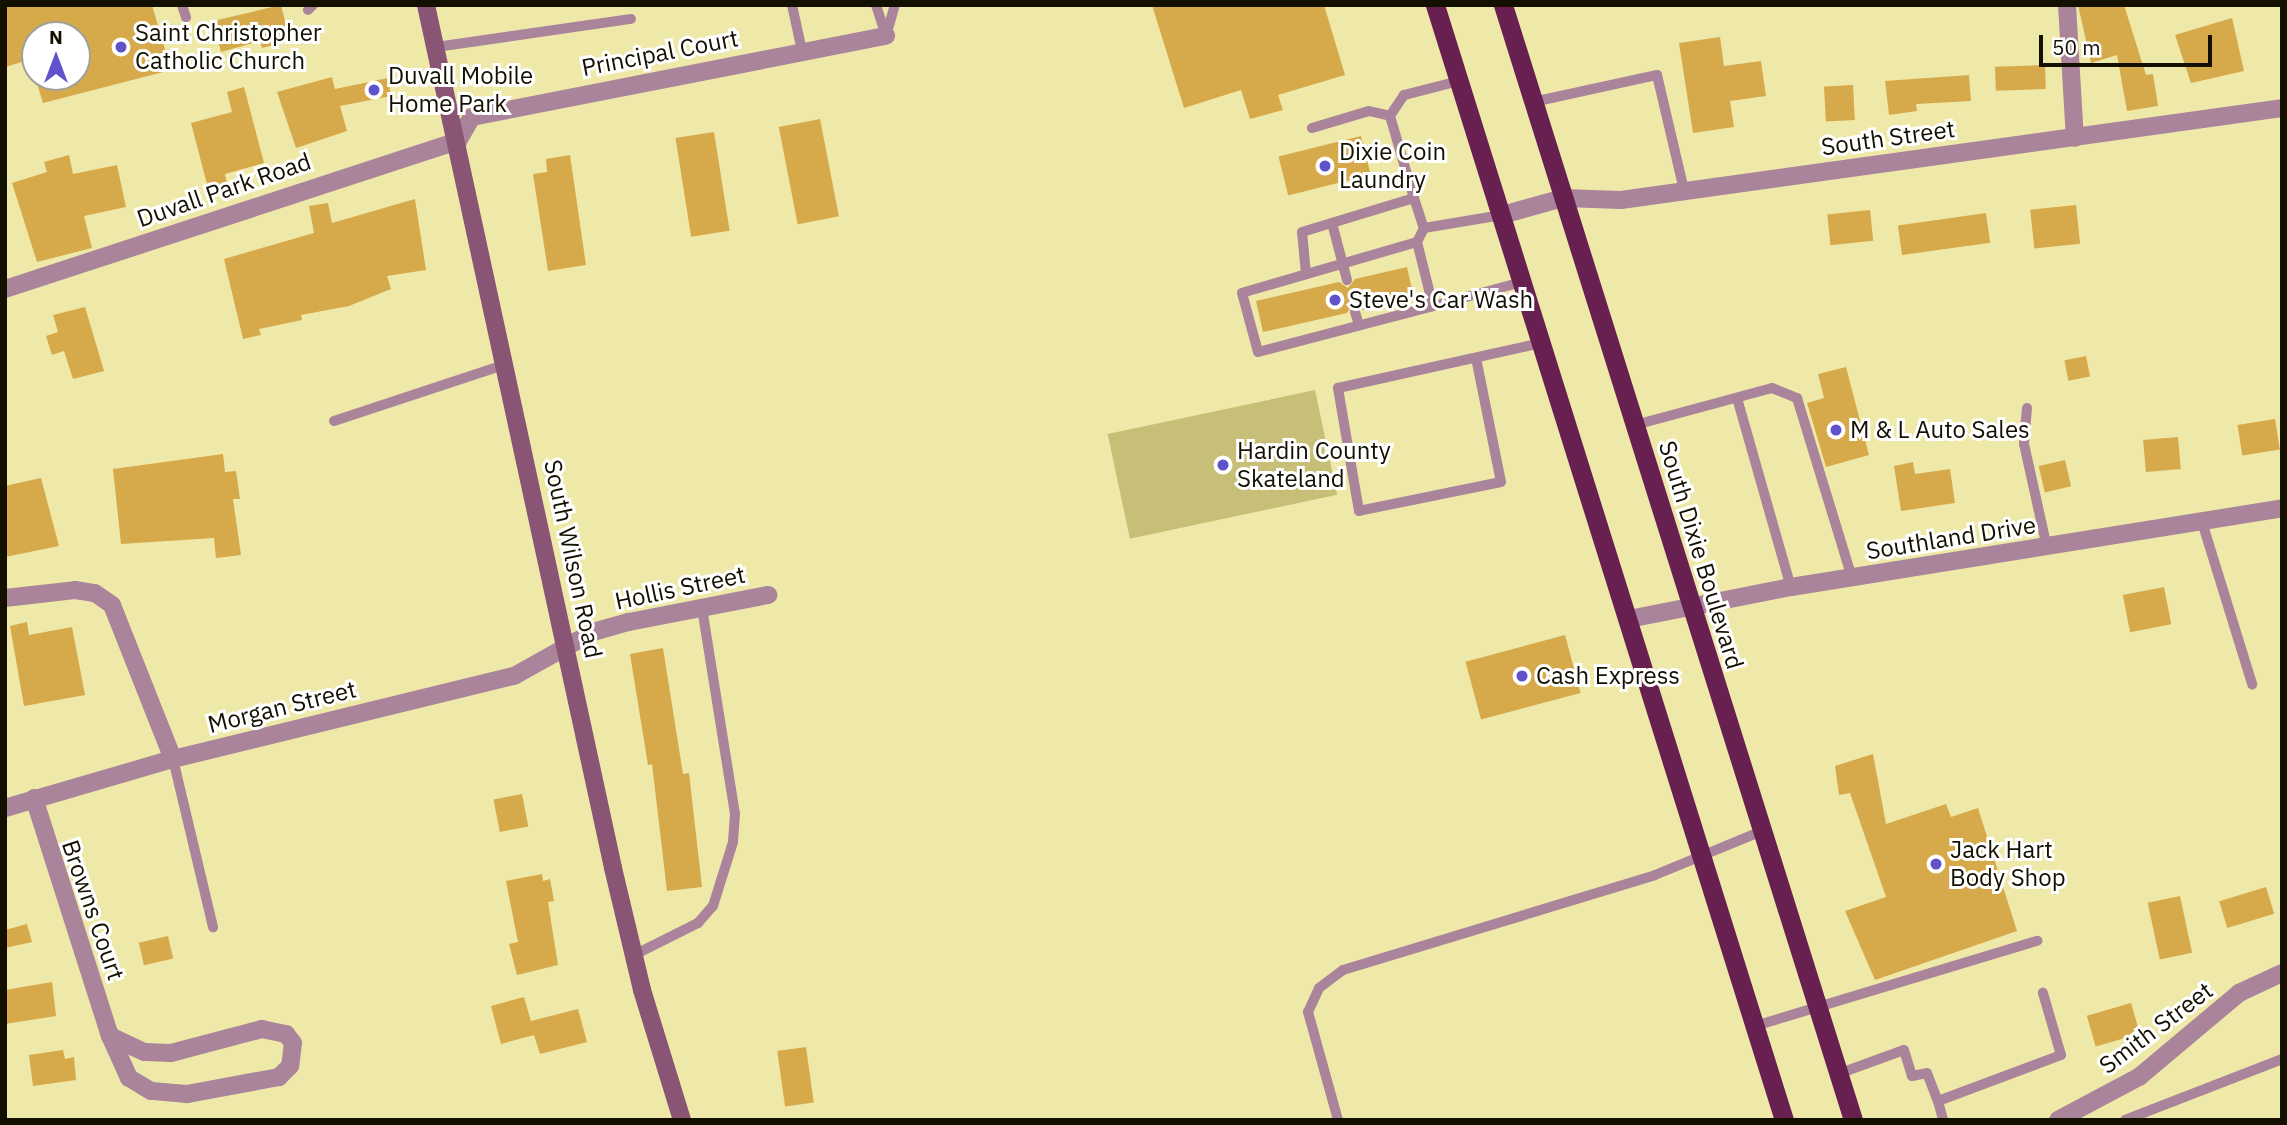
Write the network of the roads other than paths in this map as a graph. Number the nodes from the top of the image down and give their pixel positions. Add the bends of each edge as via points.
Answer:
1 (182, 5) edge
2 (426, 5) edge
3 (792, 5) edge
4 (876, 5) edge
5 (895, 5) edge
6 (1435, 5) edge
7 (1503, 5) edge
8 (2067, 5) edge
9 (186, 17) dead end
10 (631, 19) dead end
11 (886, 36) junction
12 (436, 47) junction
13 (802, 51) junction
14 (1459, 80) junction
15 (1533, 102) junction
16 (2282, 108) edge
17 (1390, 116) junction
18 (1312, 128) dead end
19 (2075, 138) junction
20 (458, 141) junction
21 (1684, 190) junction
22 (1414, 198) junction
23 (1563, 198) junction
24 (1502, 215) junction
25 (1332, 222) junction
26 (1424, 228) junction
27 (1417, 242) junction
28 (1343, 263) junction
29 (1306, 274) junction
30 (1347, 280) dead end
31 (1522, 282) junction
32 (5, 289) edge
33 (1433, 306) junction
34 (1355, 312) dead end
35 (1359, 326) junction
36 (1541, 343) junction
37 (1476, 358) junction
38 (506, 364) junction
39 (1737, 398) junction
40 (2027, 408) dead end
41 (334, 421) dead end
42 (1635, 425) junction
43 (2282, 508) edge
44 (2202, 522) junction
45 (2047, 548) junction
46 (1852, 578) junction
47 (1791, 587) junction
48 (768, 595) dead end
49 (5, 598) edge
50 (702, 607) junction
51 (1691, 607) junction
52 (1629, 619) junction
53 (568, 651) junction
54 (2252, 684) dead end
55 (173, 759) junction
56 (34, 798) junction
57 (5, 808) edge
58 (1762, 831) junction
59 (1699, 857) junction
60 (213, 927) dead end
61 (2037, 941) dead end
62 (634, 954) junction
63 (2282, 973) edge
64 (2043, 993) dead end
65 (1816, 1007) junction
66 (1755, 1026) junction
67 (110, 1035) junction
68 (2282, 1059) edge
69 (1838, 1074) junction
70 (1938, 1101) junction
71 (1335, 1119) edge
72 (682, 1120) edge
73 (1784, 1120) edge
74 (1853, 1120) edge
75 (1943, 1120) edge
76 (2058, 1120) edge
77 (2125, 1120) edge

1 - 9 lane
2 - 12 main road, South Wilson Road
3 - 13 lane
4 - 11 lane
5 - 11 lane
6 - 14 highway
7 - 15 highway, South Dixie Boulevard
8 - 19 street
10 - 12 lane
11 - 13 street, Principal Court
12 - 20 main road, South Wilson Road
13 - 20 street, Principal Court via 475,116
14 - 17 lane via 1404,95
14 - 24 highway
15 - 21 lane via 1657,75
15 - 23 highway, South Dixie Boulevard
16 - 19 street, South Street
17 - 18 lane via 1369,111
17 - 22 lane
19 - 21 street, South Street
20 - 32 street, Duvall Park Road
20 - 38 main road, South Wilson Road
21 - 23 street, South Street via 1610,201
22 - 25 lane
22 - 26 lane
23 - 24 street, South Street
23 - 42 highway, South Dixie Boulevard
24 - 26 lane
24 - 31 highway
25 - 28 lane
25 - 29 lane via 1302,232
26 - 27 lane
27 - 28 lane
27 - 33 lane
28 - 29 lane
28 - 30 lane
29 - 35 lane via 1242,293 1258,352
31 - 33 lane
31 - 36 highway
33 - 35 lane
34 - 35 lane
36 - 37 lane
36 - 52 highway
37 - 37 lane via 1338,388 1359,511 1501,482
38 - 41 lane
38 - 53 main road, South Wilson Road
39 - 42 lane
39 - 46 lane via 1772,388 1797,398
39 - 47 lane
40 - 45 lane via 2025,444
42 - 51 highway, South Dixie Boulevard
43 - 44 street, Southland Drive
44 - 45 street, Southland Drive
44 - 54 lane
45 - 46 street, Southland Drive
46 - 47 street, Southland Drive
47 - 51 street, Southland Drive
48 - 50 street, Hollis Street
49 - 55 street via 75,590 95,593 111,606
50 - 53 street, Hollis Street via 593,632
50 - 62 lane via 735,814 733,842 713,906 698,923
51 - 52 street, Southland Drive
51 - 58 highway, South Dixie Boulevard
52 - 59 highway
53 - 55 street, Morgan Street via 513,676
53 - 62 main road, South Wilson Road
55 - 56 street, Morgan Street
55 - 60 lane
56 - 57 street, Morgan Street
56 - 67 street, Browns Court
58 - 59 lane
58 - 65 highway, South Dixie Boulevard
59 - 66 highway
59 - 71 lane via 1343,970 1319,988 1308,1012
61 - 65 lane
62 - 72 main road, South Wilson Road
63 - 76 street, Smith Street via 2239,993 2139,1077
64 - 70 lane via 2061,1055
65 - 66 lane
65 - 69 highway, South Dixie Boulevard
66 - 73 highway
67 - 67 street, Browns Court via 121,1067 151,1091 187,1094 264,1083 279,1077 295,1054 286,1034 275,1029 171,1053 145,1052
68 - 77 lane
69 - 70 lane via 1904,1050 1912,1076 1927,1073
69 - 74 highway, South Dixie Boulevard
70 - 75 lane

